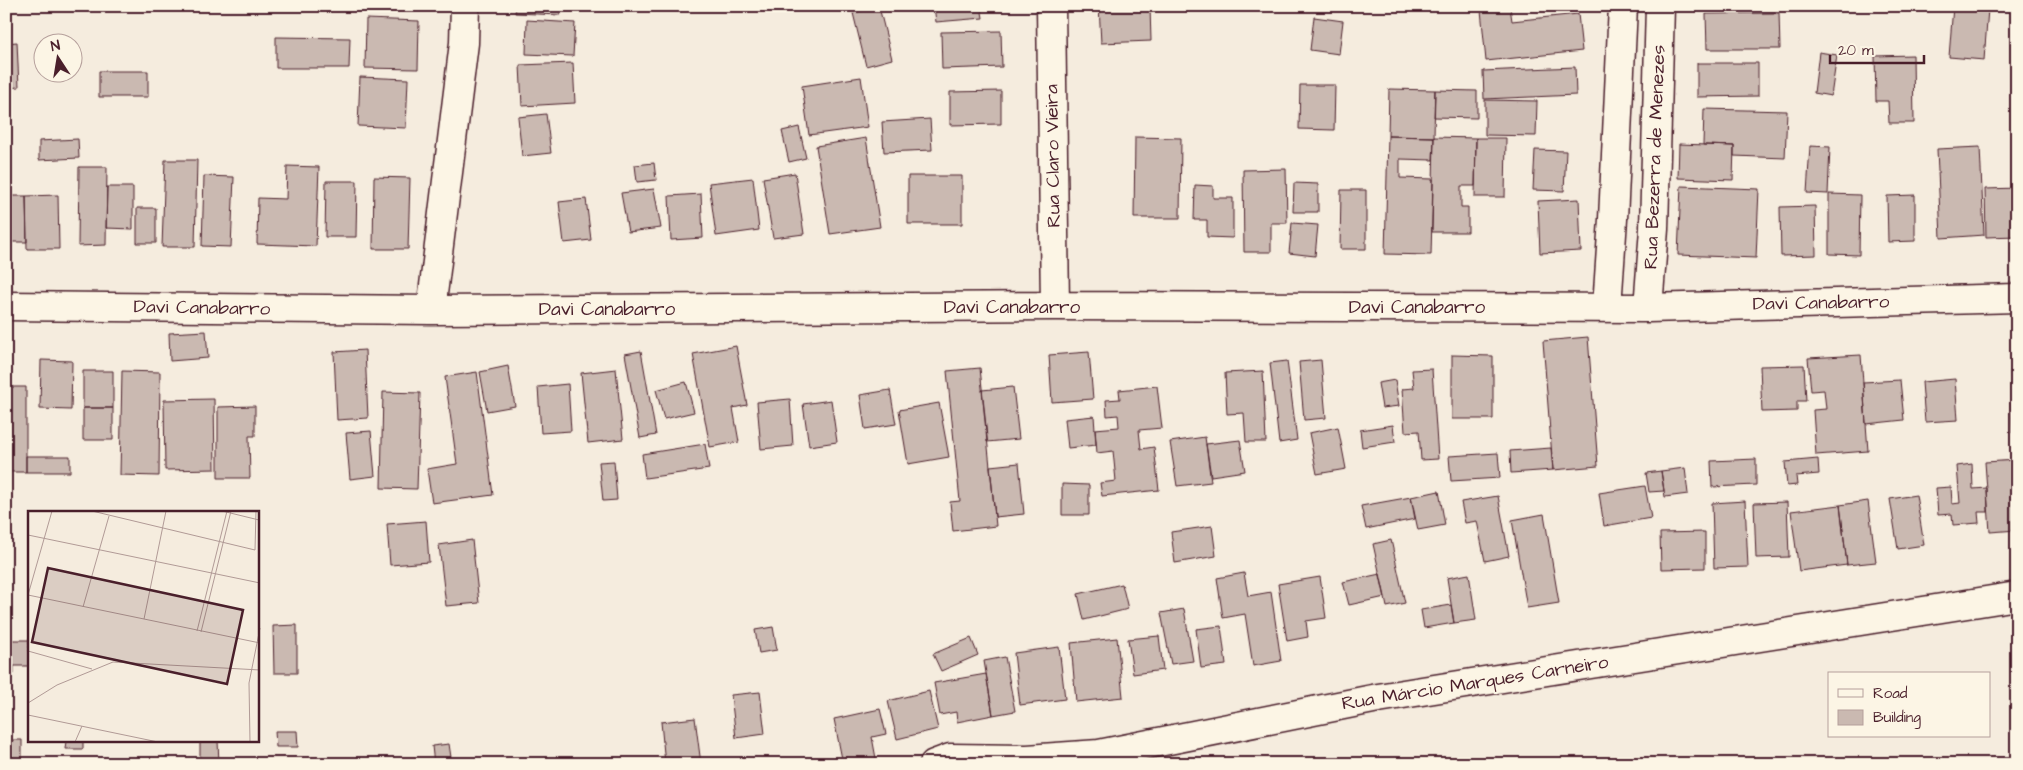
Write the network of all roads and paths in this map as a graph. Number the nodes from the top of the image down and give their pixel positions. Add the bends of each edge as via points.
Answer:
1 (465, 6) edge
2 (1051, 6) edge
3 (1622, 6) edge
4 (1660, 6) edge
5 (2017, 298) edge
6 (6, 306) edge
7 (1055, 306) junction
8 (1607, 307) junction
9 (1648, 308) junction
10 (431, 310) junction
11 (2017, 596) edge
12 (934, 764) edge

1 - 10 street via 464,43
2 - 7 street, Rua Claro Vieira
3 - 8 street, Rua Bezerra de Menezes
4 - 9 street, Rua Bezerra de Menezes via 1654,229
5 - 9 street, Davi Canabarro
6 - 10 street, Davi Canabarro
7 - 8 street, Davi Canabarro
7 - 10 street, Davi Canabarro
8 - 9 street, Davi Canabarro
11 - 12 street, Rua Márcio Marques Carneiro via 1378,698 1099,754 1027,759 950,758

